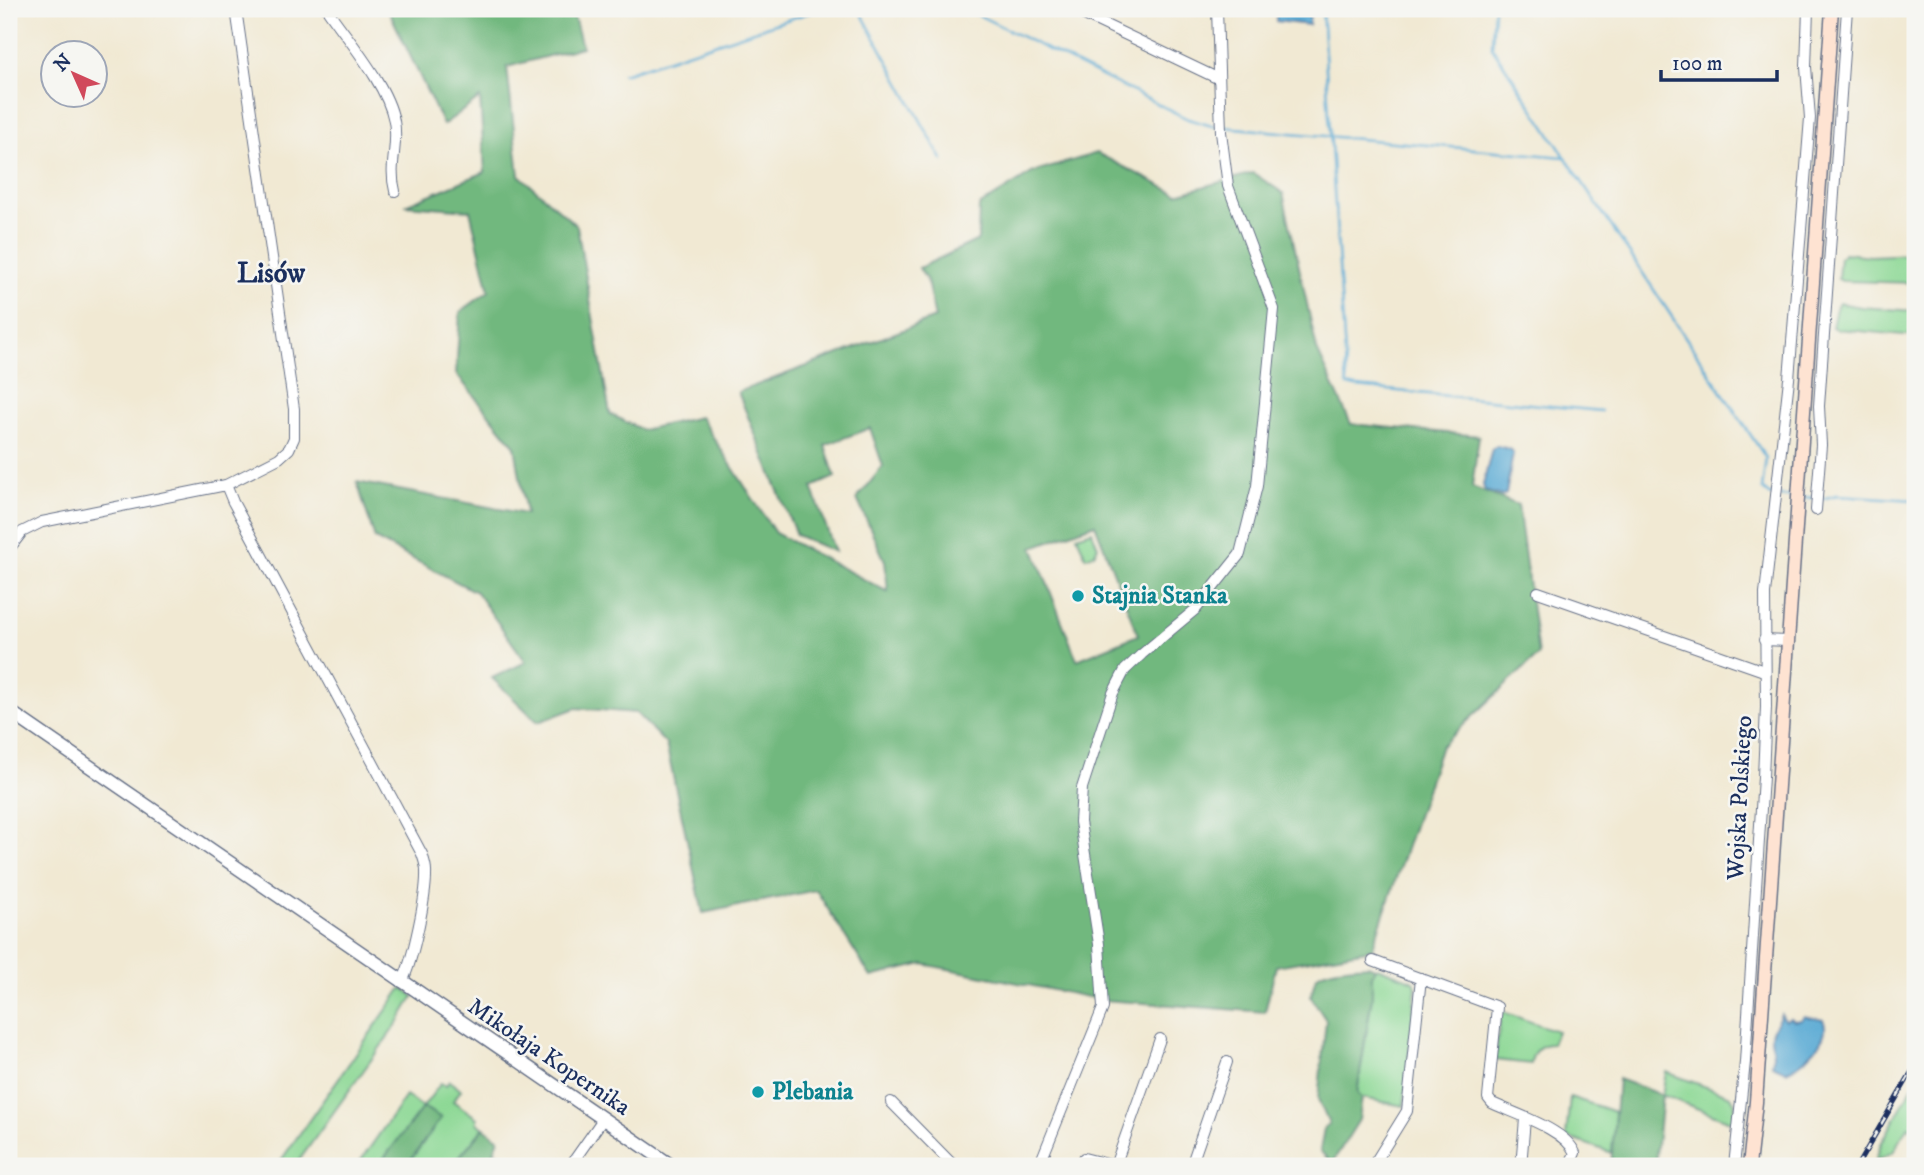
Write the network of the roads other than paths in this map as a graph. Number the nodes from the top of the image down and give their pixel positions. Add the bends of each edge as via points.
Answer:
1 (236, 9) edge
2 (327, 9) edge
3 (1072, 9) edge
4 (1217, 9) edge
5 (1808, 9) edge
6 (1832, 9) edge
7 (1847, 9) edge
8 (1219, 79) junction
9 (396, 191) dead end
10 (226, 485) junction
11 (1816, 510) dead end
12 (9, 549) edge
13 (1538, 592) dead end
14 (1764, 640) junction
15 (1787, 641) junction
16 (1764, 671) junction
17 (9, 711) edge
18 (1373, 961) dead end
19 (1421, 978) junction
20 (402, 982) junction
21 (1160, 1039) dead end
22 (1227, 1062) dead end
23 (891, 1102) dead end
24 (603, 1119) junction
25 (1525, 1119) junction
26 (1084, 1158) dead end
27 (570, 1166) edge
28 (672, 1166) edge
29 (954, 1166) edge
30 (1039, 1166) edge
31 (1115, 1166) edge
32 (1191, 1166) edge
33 (1373, 1166) edge
34 (1521, 1166) edge
35 (1569, 1166) edge
36 (1734, 1166) edge
37 (1749, 1166) edge

1 - 10 street via 296,428 285,453
2 - 9 street via 387,95 396,134 391,166
3 - 8 street
4 - 8 street
5 - 14 street, Wojska Polskiego via 1810,118 1800,262
6 - 15 main road, Wojska Polskiego
7 - 11 street
8 - 30 street via 1228,186 1274,309 1257,486 1240,554 1196,608 1125,670 1082,788 1080,822 1099,944 1102,1008
10 - 12 street via 42,522 22,532
10 - 20 street via 422,854 426,880
13 - 16 street
14 - 15 street
14 - 16 street, Wojska Polskiego
15 - 37 main road, Wojska Polskiego
16 - 36 street, Wojska Polskiego via 1762,788
17 - 20 street, Mikołaja Kopernika
18 - 19 street
19 - 25 street via 1497,1007 1488,1098
19 - 33 street via 1407,1111
20 - 24 street, Mikołaja Kopernika
21 - 31 street
22 - 32 street
23 - 29 street
24 - 27 street
24 - 28 street, Mikołaja Kopernika
25 - 34 street
25 - 35 street via 1553,1131 1572,1147 1575,1153
26 - 31 street

